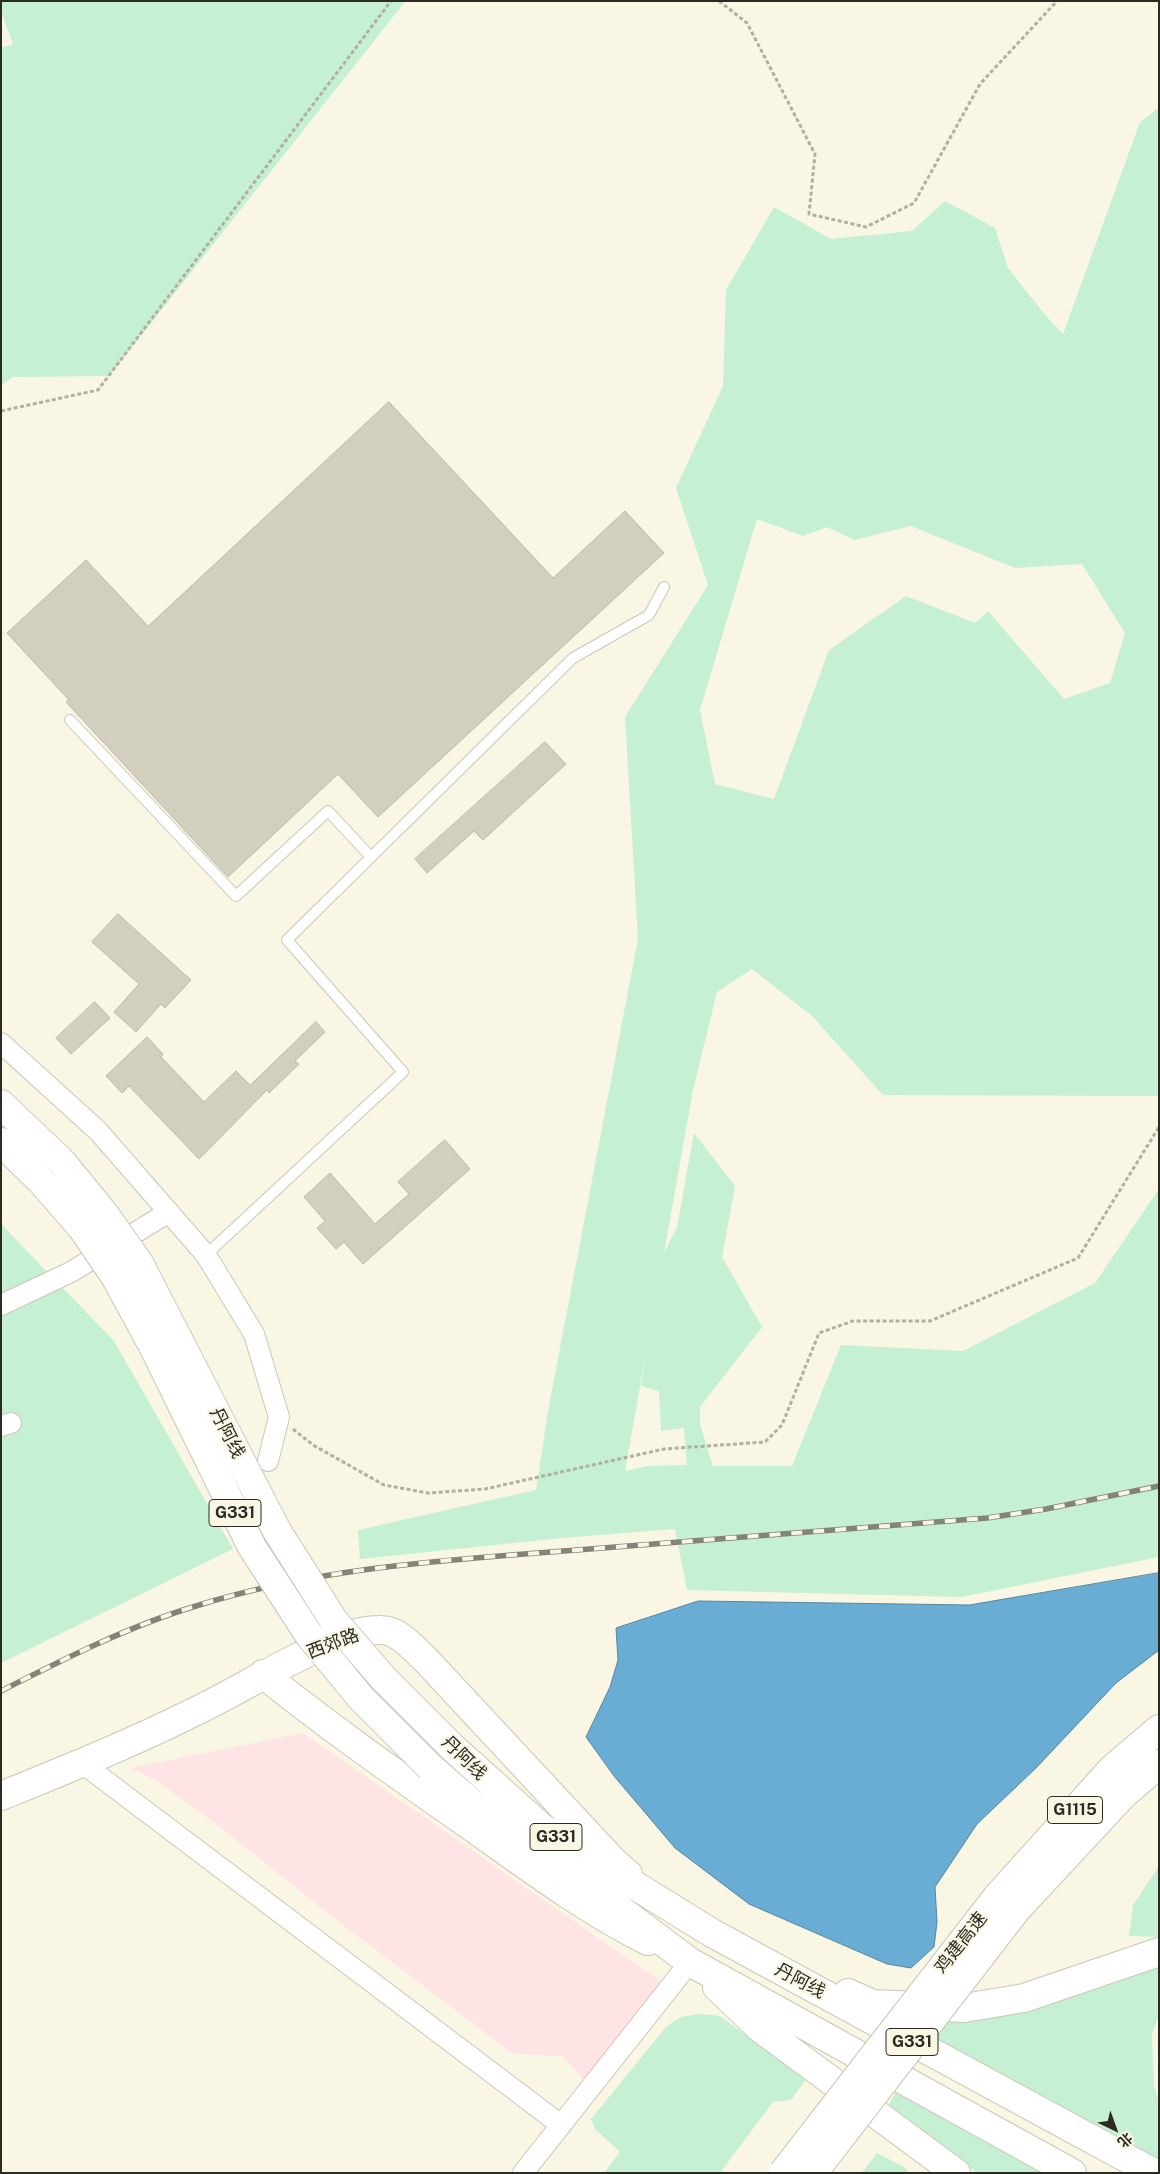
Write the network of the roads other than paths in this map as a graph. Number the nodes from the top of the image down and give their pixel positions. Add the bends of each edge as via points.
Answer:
1 (664, 588) dead end
2 (70, 720) dead end
3 (371, 857) junction
4 (1, 1043) edge
5 (1, 1104) edge
6 (1, 1142) edge
7 (169, 1212) junction
8 (206, 1255) junction
9 (1, 1305) edge
10 (268, 1461) dead end
11 (263, 1674) junction
12 (1159, 1730) edge
13 (82, 1763) junction
14 (1159, 1764) edge
15 (1, 1796) edge
16 (1007, 1903) junction
17 (672, 1909) junction
18 (712, 1933) junction
19 (1159, 1952) edge
20 (690, 1962) junction
21 (561, 2126) junction
22 (523, 2173) edge
23 (783, 2173) edge
24 (813, 2173) edge
25 (956, 2173) edge
26 (1072, 2173) edge
27 (1154, 2173) edge

1 - 3 lane via 648,615 573,658
2 - 3 lane via 236,896 328,811
3 - 8 lane via 287,940 403,1072
4 - 7 street via 98,1131
5 - 17 main road, 丹阿线 / G331, bridge via 62,1162 139,1263 277,1531 334,1621 384,1679 452,1747 542,1828
6 - 20 main road, 丹阿线 / G331, bridge via 82,1228 116,1278 252,1547 309,1635 361,1698 430,1767 473,1804
7 - 8 street
7 - 9 street via 72,1272
8 - 10 street via 254,1334 279,1417
11 - 13 main road, 西郊路 via 192,1714
11 - 17 main road, 西郊路 via 329,1642 361,1631 384,1630 401,1637 613,1861
11 - 20 main road via 323,1722 546,1879 626,1930
12 - 16 main road, 鸡建高速 / G1115 via 1112,1770
13 - 15 main road, 西郊路
13 - 21 street
14 - 16 main road, 鸡建高速 / G1115
16 - 23 main road, 鸡建高速 / G1115, bridge
16 - 24 main road, 鸡建高速 / G1115, bridge
17 - 18 main road, 丹阿线 / G331
18 - 19 main road via 873,2004 964,2008 1024,1998
18 - 27 main road, 丹阿线 / G331
20 - 21 street
20 - 25 main road via 760,2028
20 - 26 main road, 丹阿线 / G331
21 - 22 street

